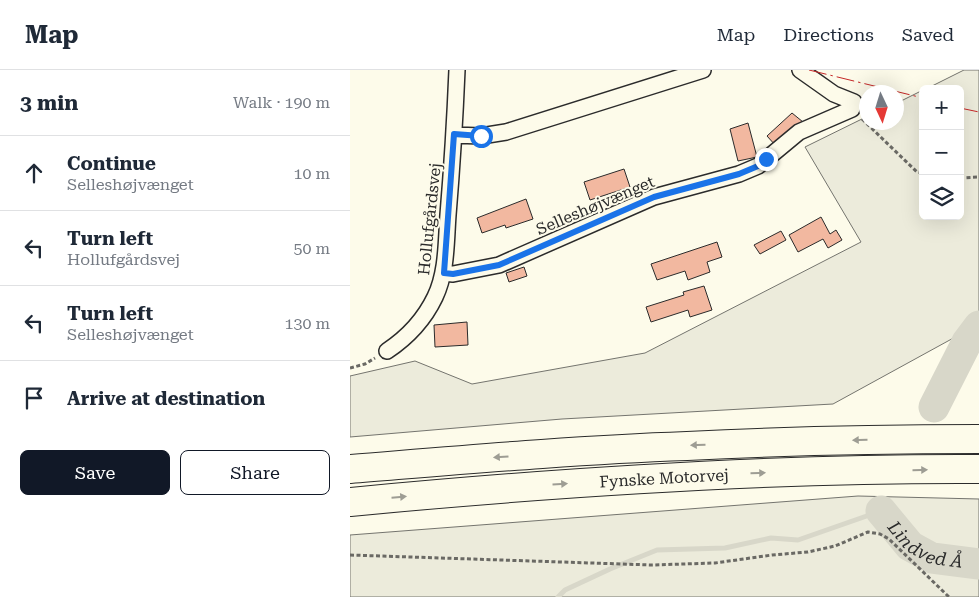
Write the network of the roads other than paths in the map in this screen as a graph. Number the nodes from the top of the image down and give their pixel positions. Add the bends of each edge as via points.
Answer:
1 (457, 70) edge
2 (703, 70) edge
3 (800, 70) edge
4 (454, 134) junction
5 (444, 273) junction
6 (388, 351) road end
7 (979, 439) edge
8 (350, 469) edge
9 (979, 469) edge
10 (350, 502) edge

1 - 4 street, Hollufgårdsvej
2 - 4 street via 506,132 481,136
3 - 5 street, Selleshøjvænget via 834,94 854,102 852,109 799,132 758,166 739,174 654,197 499,265
4 - 5 street, Hollufgårdsvej
5 - 6 street, Hollufgårdsvej via 436,297 416,327
7 -> 8 highway, Fynske Motorvej via 872,439 686,446
10 -> 9 highway, Fynske Motorvej via 496,488 719,474

